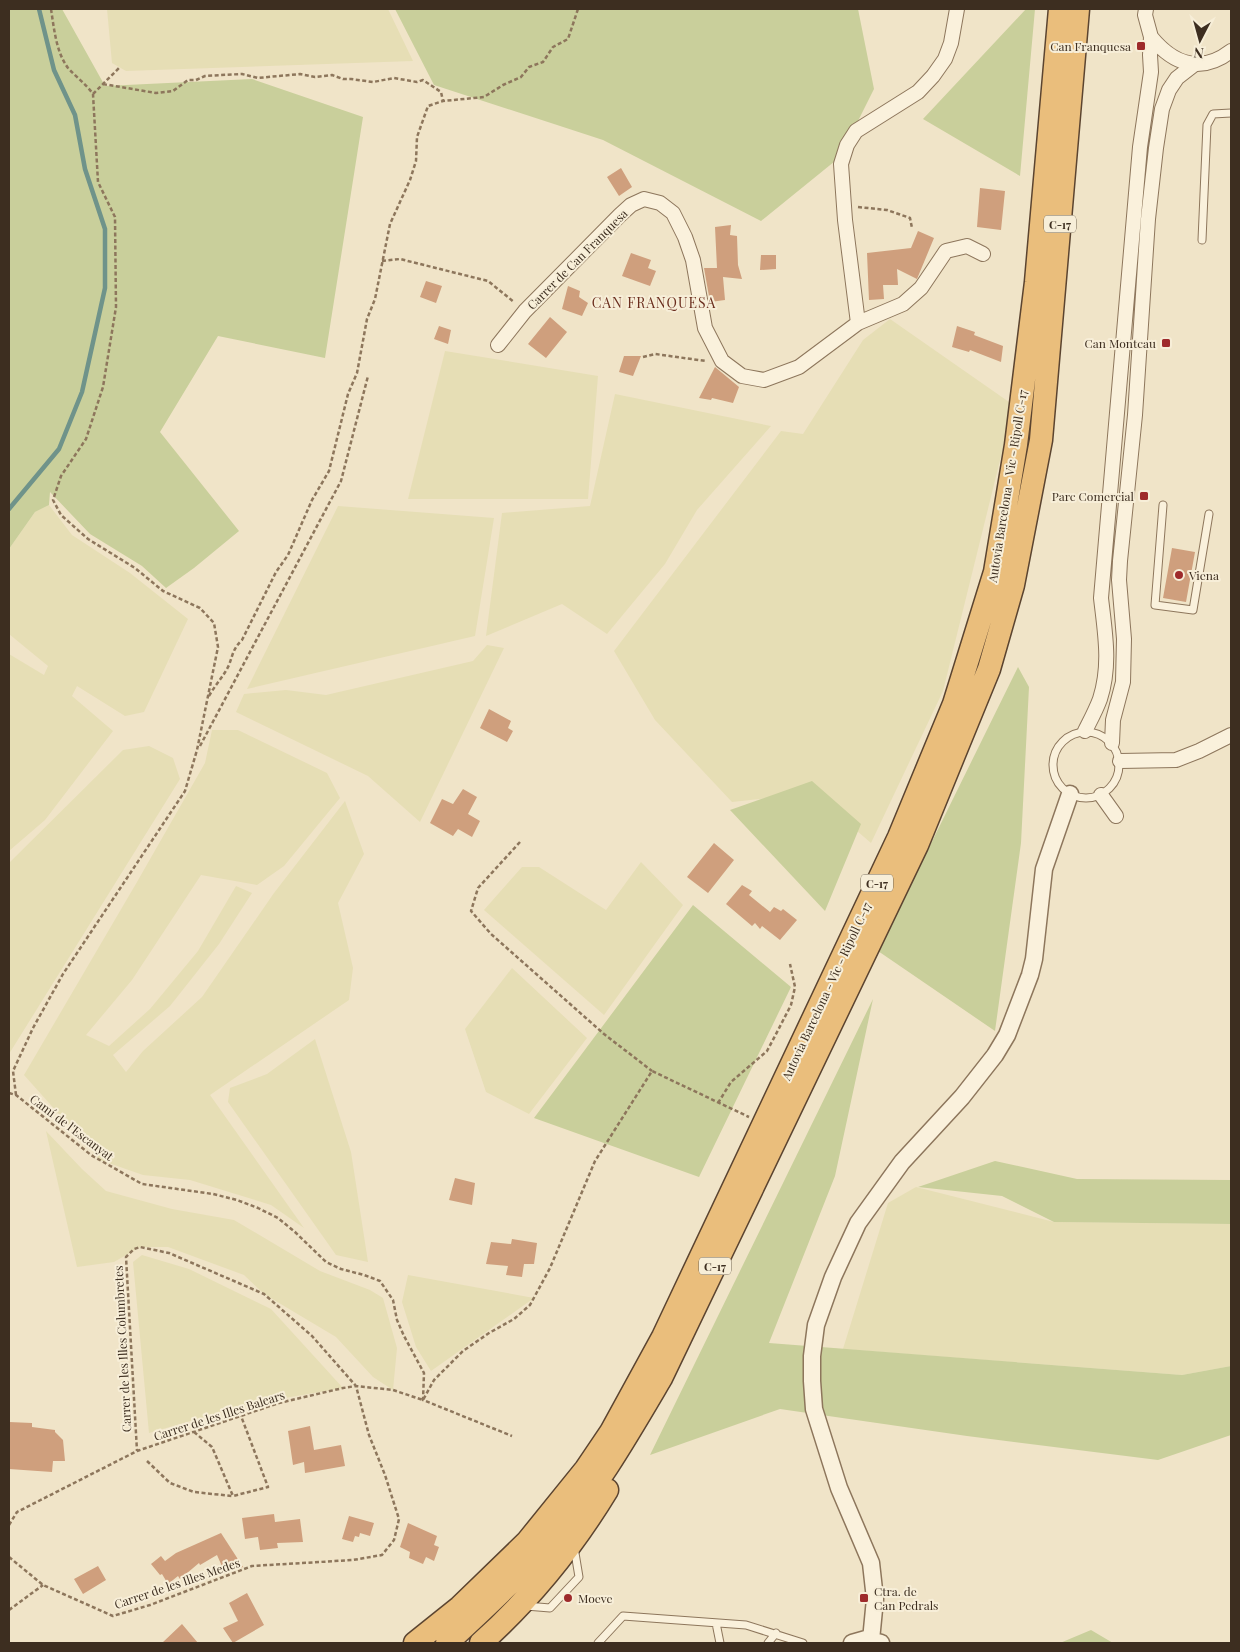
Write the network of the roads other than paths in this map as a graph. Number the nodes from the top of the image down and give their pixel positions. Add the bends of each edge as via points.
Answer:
1 (957, 9) edge
2 (1060, 9) edge
3 (1078, 9) edge
4 (1146, 9) edge
5 (1151, 37) junction
6 (1231, 51) edge
7 (1195, 64) junction
8 (1231, 113) edge
9 (1202, 240) dead end
10 (983, 254) dead end
11 (858, 323) junction
12 (498, 344) dead end
13 (1163, 505) dead end
14 (1209, 514) dead end
15 (1085, 732) junction
16 (1231, 735) edge
17 (1112, 743) junction
18 (1120, 761) junction
19 (1070, 794) junction
20 (1101, 795) junction
21 (1116, 816) dead end
22 (662, 1378) junction
23 (716, 1623) junction
24 (776, 1634) junction
25 (876, 1641) edge
26 (415, 1643) edge
27 (447, 1643) edge
28 (481, 1643) edge
29 (598, 1643) edge
30 (720, 1643) edge
31 (768, 1643) edge
32 (804, 1643) edge
33 (852, 1643) edge

1 - 11 street via 952,43 933,76 918,92 856,131 841,164
2 - 26 highway, Autovia Barcelona - Vic - Ripoll C-17 / C-17 via 1036,282 1016,445 995,572 954,704 903,828 663,1337 611,1432 528,1542 460,1607
3 - 22 highway, Autovia Barcelona - Vic - Ripoll C-17 / C-17 via 1041,440 1013,585 989,669 917,845
4 - 5 street
5 - 7 street via 1162,51 1178,60
5 - 15 street via 1151,72 1140,147 1102,576 1107,661 1100,701
6 - 7 street via 1209,63
7 - 17 street via 1177,78 1169,90 1156,148 1120,571 1124,682 1113,720
8 - 9 lane via 1212,114 1208,125
10 - 11 street, Carrer de Can Franquesa via 967,246 946,251 921,288 903,304
11 - 12 street, Carrer de Can Franquesa via 799,367 764,380 742,376 722,360 705,328 693,260 673,213 660,203 644,199 631,205 525,311
13 - 14 lane via 1156,604 1193,610
15 - 17 lane via 1095,732
15 - 19 lane via 1065,739 1054,757 1056,778
16 - 18 street via 1176,760
17 - 18 lane
18 - 20 lane via 1119,775 1112,787
19 - 20 lane via 1080,798
19 - 25 street via 1044,869 1030,975 1007,1035 962,1097 902,1162 858,1223 833,1277 816,1325 812,1356 814,1408 839,1488 871,1564
20 - 21 street
22 - 27 highway, Autovia Barcelona - Vic - Ripoll C-17 / C-17 via 586,1497 553,1538
22 - 28 highway via 658,1405 574,1541 500,1626
23 - 24 lane via 746,1625
23 - 29 lane via 623,1616
23 - 30 lane
24 - 31 lane
24 - 32 lane
25 - 33 street

